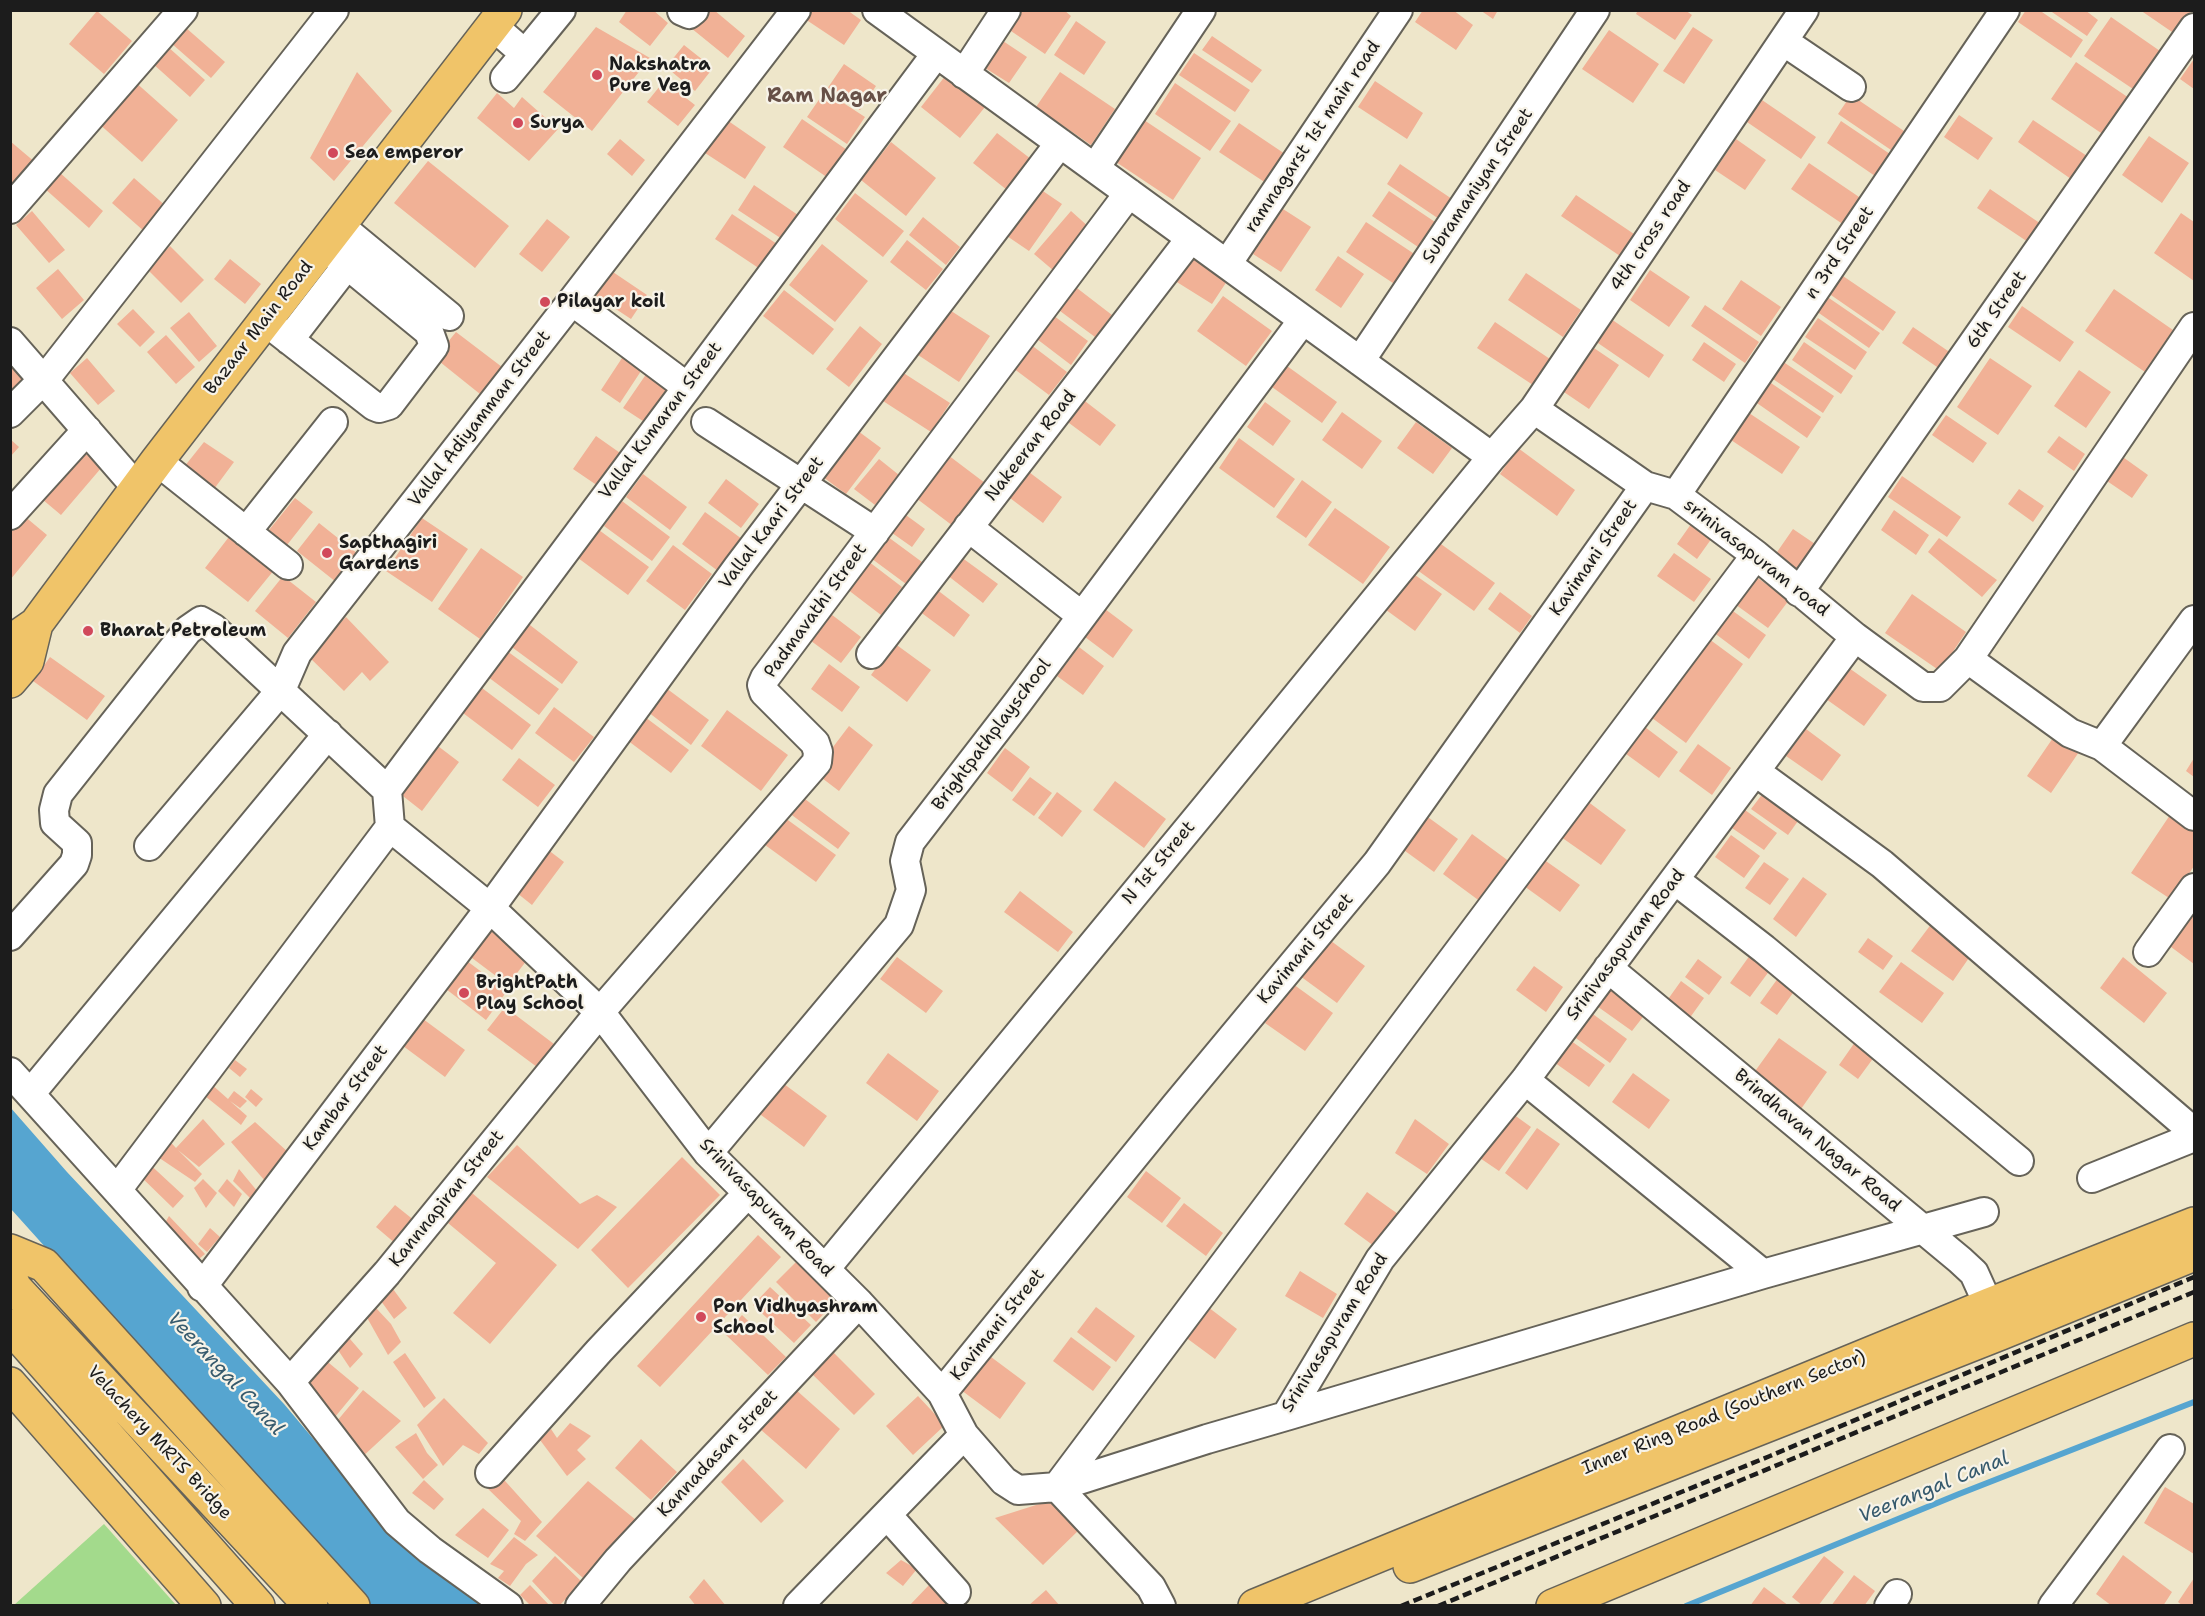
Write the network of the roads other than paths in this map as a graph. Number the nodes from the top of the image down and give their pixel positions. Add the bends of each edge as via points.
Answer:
1 (183, 10) edge
2 (334, 10) edge
3 (561, 10) edge
4 (694, 10) edge
5 (795, 10) edge
6 (877, 10) edge
7 (1006, 10) edge
8 (1201, 10) edge
9 (1398, 10) edge
10 (1595, 10) edge
11 (1804, 10) edge
12 (2005, 10) edge
13 (682, 11) edge
14 (499, 18) edge
15 (2194, 28) edge
16 (1783, 41) junction
17 (525, 54) junction
18 (936, 54) junction
19 (964, 74) junction
20 (505, 78) dead end
21 (1851, 87) dead end
22 (1060, 143) junction
23 (1095, 168) junction
24 (1129, 193) junction
25 (10, 209) edge
26 (1191, 238) junction
27 (335, 243) junction
28 (1227, 264) junction
29 (572, 301) junction
30 (1303, 320) junction
31 (443, 321) dead end
32 (2194, 327) edge
33 (277, 330) junction
34 (10, 342) edge
35 (1360, 361) junction
36 (43, 380) junction
37 (687, 387) junction
38 (1534, 409) junction
39 (10, 413) edge
40 (333, 422) dead end
41 (706, 422) dead end
42 (87, 430) junction
43 (1492, 457) junction
44 (157, 461) junction
45 (800, 485) junction
46 (1646, 486) junction
47 (137, 488) junction
48 (1676, 495) junction
49 (10, 515) edge
50 (968, 527) junction
51 (246, 532) junction
52 (874, 532) junction
53 (1756, 555) junction
54 (288, 566) dead end
55 (1799, 592) junction
56 (1082, 616) junction
57 (2194, 620) edge
58 (23, 633) edge
59 (1854, 637) junction
60 (871, 654) dead end
61 (1968, 659) junction
62 (10, 681) edge
63 (281, 690) junction
64 (328, 734) junction
65 (2102, 746) junction
66 (1756, 772) junction
67 (387, 790) junction
68 (2194, 816) edge
69 (390, 827) junction
70 (148, 846) dead end
71 (1675, 880) junction
72 (2194, 888) edge
73 (490, 908) junction
74 (10, 936) edge
75 (2148, 952) dead end
76 (1608, 968) junction
77 (600, 1012) junction
78 (10, 1072) edge
79 (1525, 1080) junction
80 (30, 1094) junction
81 (2194, 1132) edge
82 (2194, 1137) edge
83 (708, 1153) junction
84 (2019, 1161) dead end
85 (2092, 1178) dead end
86 (117, 1190) junction
87 (748, 1193) junction
88 (1984, 1212) dead end
89 (2194, 1224) edge
90 (1922, 1228) junction
91 (10, 1251) edge
92 (2194, 1254) edge
93 (825, 1269) junction
94 (1763, 1274) junction
95 (13, 1283) edge
96 (202, 1287) junction
97 (859, 1304) junction
98 (1991, 1309) junction
99 (10, 1326) edge
100 (2194, 1339) edge
101 (2194, 1362) edge
102 (290, 1382) junction
103 (10, 1384) edge
104 (942, 1393) junction
105 (1286, 1416) junction
106 (964, 1435) junction
107 (2170, 1449) dead end
108 (490, 1473) dead end
109 (1057, 1487) junction
110 (886, 1515) junction
111 (956, 1592) dead end
112 (1156, 1596) edge
113 (204, 1605) edge
114 (258, 1605) edge
115 (311, 1605) edge
116 (353, 1605) edge
117 (508, 1605) edge
118 (580, 1605) edge
119 (798, 1605) edge
120 (1255, 1605) edge
121 (1310, 1605) edge
122 (1553, 1605) edge
123 (1605, 1605) edge
124 (2053, 1605) edge

1 - 25 street
2 - 36 street
3 - 17 street
4 - 13 street via 689,14
5 - 29 street, Vallal Adiyamman Street
6 - 18 street
7 - 19 street
8 - 23 street
9 - 28 street, ramnagarst 1st main road
10 - 35 street, Subramaniyan Street
11 - 16 street, 4th cross road
12 - 48 street, n 3rd Street
14 - 17 street
14 - 27 main road, Bazaar Main Road via 441,91
15 - 55 street, 6th Street
16 - 21 street
16 - 38 street, 4th cross road
17 - 20 street
18 - 19 street
18 - 37 street, Vallal Kumaran Street
19 - 22 street
22 - 23 street
22 - 45 street, Vallal Kaari Street
23 - 24 street
24 - 26 street
24 - 52 street, Padmavathi Street
26 - 28 street
26 - 50 street, Nakeeran Road
27 - 31 street
27 - 33 main road, Bazaar Main Road
27 - 33 street via 429,332 434,346 389,405 380,408
28 - 30 street
29 - 37 street
29 - 63 street, Vallal Adiyamman Street via 297,653
30 - 35 street
30 - 56 street, Brightpathplayschool
32 - 61 street, srinivasapuram road
33 - 44 main road, Bazaar Main Road
34 - 36 street
35 - 43 street
36 - 39 street
36 - 42 street
37 - 67 street, Vallal Kumaran Street
38 - 43 street, 4th cross road
38 - 46 street, srinivasapuram road
40 - 51 street
41 - 45 street
42 - 47 street
42 - 49 street
43 - 93 street, N 1st Street
44 - 47 main road, Bazaar Main Road
44 - 51 street
45 - 52 street
45 - 73 street, Vallal Kaari Street
46 - 48 street, srinivasapuram road
46 - 104 street, Kavimani Street via 1377,863
47 - 58 main road, Bazaar Main Road
48 - 53 street, srinivasapuram road
50 - 56 street
50 - 60 street, Nakeeran Road
51 - 54 street
52 - 77 street, Padmavathi Street via 762,685 764,692 815,743 817,762
53 - 55 street, srinivasapuram road
53 - 109 street
55 - 59 street, srinivasapuram road
56 - 83 street, Brightpathplayschool via 910,842 906,861 911,890 899,925
57 - 65 street
58 - 62 main road via 27,661
59 - 61 street, srinivasapuram road via 1923,687 1940,687
59 - 66 street, Srinivasapuram Road
61 - 65 street via 2070,733
63 - 64 street
63 - 70 street, Vallal Adiyamman Street
63 - 74 street via 213,628 201,621 188,630 58,794 55,824 77,843 74,864
64 - 67 street
64 - 80 street
65 - 68 street
66 - 71 street, Srinivasapuram Road
66 - 81 street via 1882,864
67 - 69 street
69 - 73 street, Srinivasapuram Road
69 - 86 street
71 - 76 street, Srinivasapuram Road
71 - 84 street
72 - 75 street
73 - 77 street, Srinivasapuram Road
73 - 96 street, Kambar Street
76 - 79 street, Srinivasapuram Road
76 - 90 street, Brindhavan Nagar Road
77 - 83 street, Srinivasapuram Road
77 - 102 street, Kannnapiran Street via 387,1273
78 - 80 street
79 - 94 street
79 - 105 street, Srinivasapuram Road via 1380,1259
80 - 86 street
82 - 85 street
83 - 87 street, Srinivasapuram Road
86 - 96 street
87 - 93 street, Srinivasapuram Road
87 - 108 street
88 - 90 street
89 - 98 main road, Inner Ring Road (Southern Sector)
90 - 94 street
90 - 98 street, Brindhavan Nagar Road via 1974,1273
91 - 116 main road via 44,1265
92 - 98 main road, Inner Ring Road (Southern Sector)
93 - 97 street, Srinivasapuram Road
94 - 105 street
95 - 115 main road, Velachery MRTS Bridge
96 - 102 street
97 - 104 street, Srinivasapuram Road
97 - 118 street, Kannadasan street
98 - 120 main road, Inner Ring Road (Southern Sector)
98 - 121 main road, Inner Ring Road (Southern Sector)
99 - 114 main road, Velachery MRTS Bridge
100 - 122 main road
101 - 123 main road
102 - 117 street via 397,1522
103 - 113 main road
104 - 106 street, Srinivasapuram Road
105 - 109 street, Srinivasapuram Road
106 - 109 street, Srinivasapuram Road via 1018,1490
106 - 110 street
107 - 124 street
109 - 112 street
110 - 111 street
110 - 119 street

